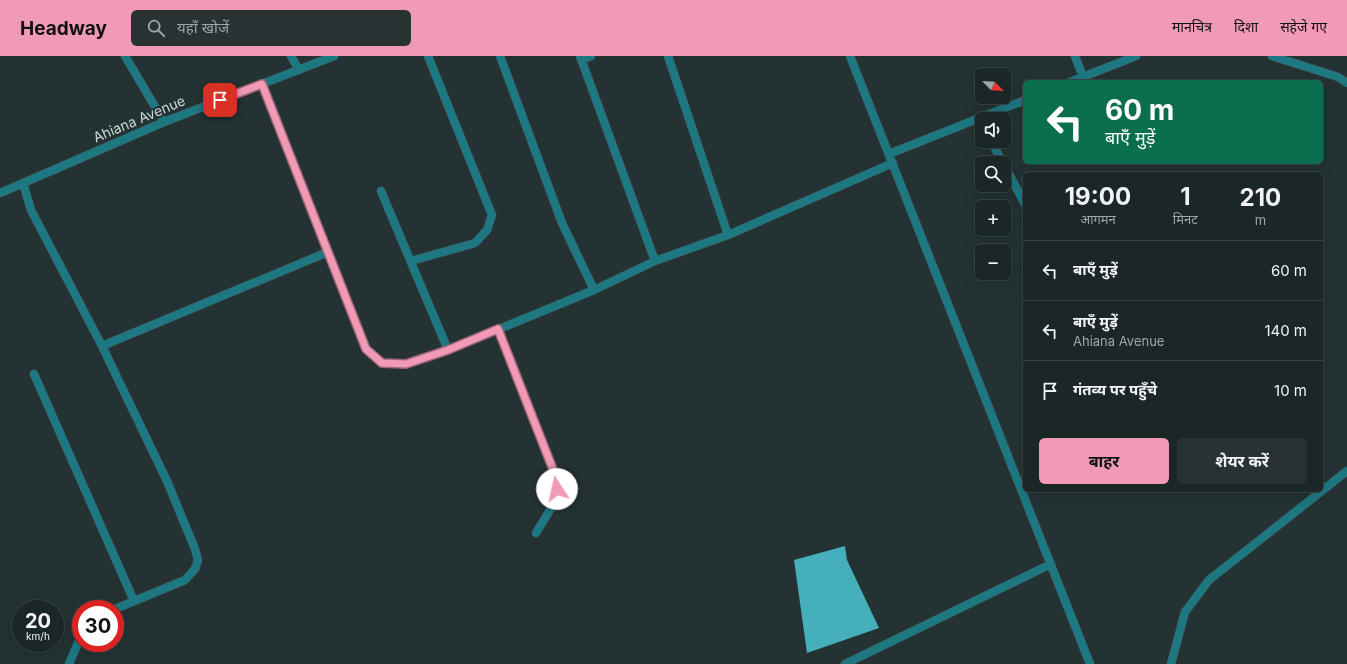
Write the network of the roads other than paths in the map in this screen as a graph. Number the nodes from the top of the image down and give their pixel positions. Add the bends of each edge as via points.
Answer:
1 (125, 56) edge
2 (291, 56) edge
3 (334, 56) edge
4 (428, 56) edge
5 (500, 56) edge
6 (591, 56) edge
7 (668, 56) edge
8 (850, 56) edge
9 (1074, 56) edge
10 (1136, 56) edge
11 (1272, 56) edge
12 (580, 58) edge
13 (299, 70) junction
14 (1083, 77) junction
15 (1075, 80) edge
16 (1347, 83) edge
17 (262, 84) junction
18 (1023, 101) edge
19 (999, 112) edge
20 (164, 122) junction
21 (975, 123) edge
22 (889, 154) junction
23 (893, 164) junction
24 (1011, 179) edge
25 (23, 183) junction
26 (381, 190) dead end
27 (0, 193) edge
28 (1023, 200) edge
29 (728, 235) junction
30 (328, 252) junction
31 (411, 261) junction
32 (655, 261) junction
33 (594, 290) junction
34 (498, 329) junction
35 (102, 346) junction
36 (448, 350) junction
37 (34, 374) dead end
38 (1347, 471) edge
39 (1323, 490) edge
40 (1320, 492) edge
41 (536, 533) dead end
42 (1051, 564) junction
43 (134, 601) junction
44 (124, 605) edge
45 (74, 652) edge
46 (69, 664) edge
47 (846, 664) edge
48 (1090, 664) edge
49 (1171, 664) edge

1 - 20 street
2 - 13 street
3 - 13 street, Ahiana Avenue
4 - 31 street via 492,215 487,230 475,243
5 - 33 street via 562,223
6 - 12 street
7 - 29 street
8 - 22 street
9 - 14 street
10 - 14 street
11 - 16 street via 1338,77
12 - 32 street
13 - 17 street, Ahiana Avenue
14 - 15 street
17 - 20 street, Ahiana Avenue
17 - 30 street
18 - 19 street
20 - 25 street, Ahiana Avenue
21 - 22 street
22 - 23 street
23 - 29 street
23 - 42 street
24 - 28 street
25 - 27 street, Ahiana Avenue
25 - 35 street via 32,210
26 - 31 street
29 - 32 street
30 - 35 street
30 - 36 street via 366,349 382,363 406,364
31 - 36 street
32 - 33 street
33 - 34 street
34 - 36 street
34 - 41 street via 554,472 557,489 550,510
35 - 43 street via 167,481 198,560 185,580
37 - 43 street
38 - 39 street
40 - 49 street via 1209,580 1185,612
42 - 47 street
42 - 48 street
43 - 44 street
45 - 46 street

